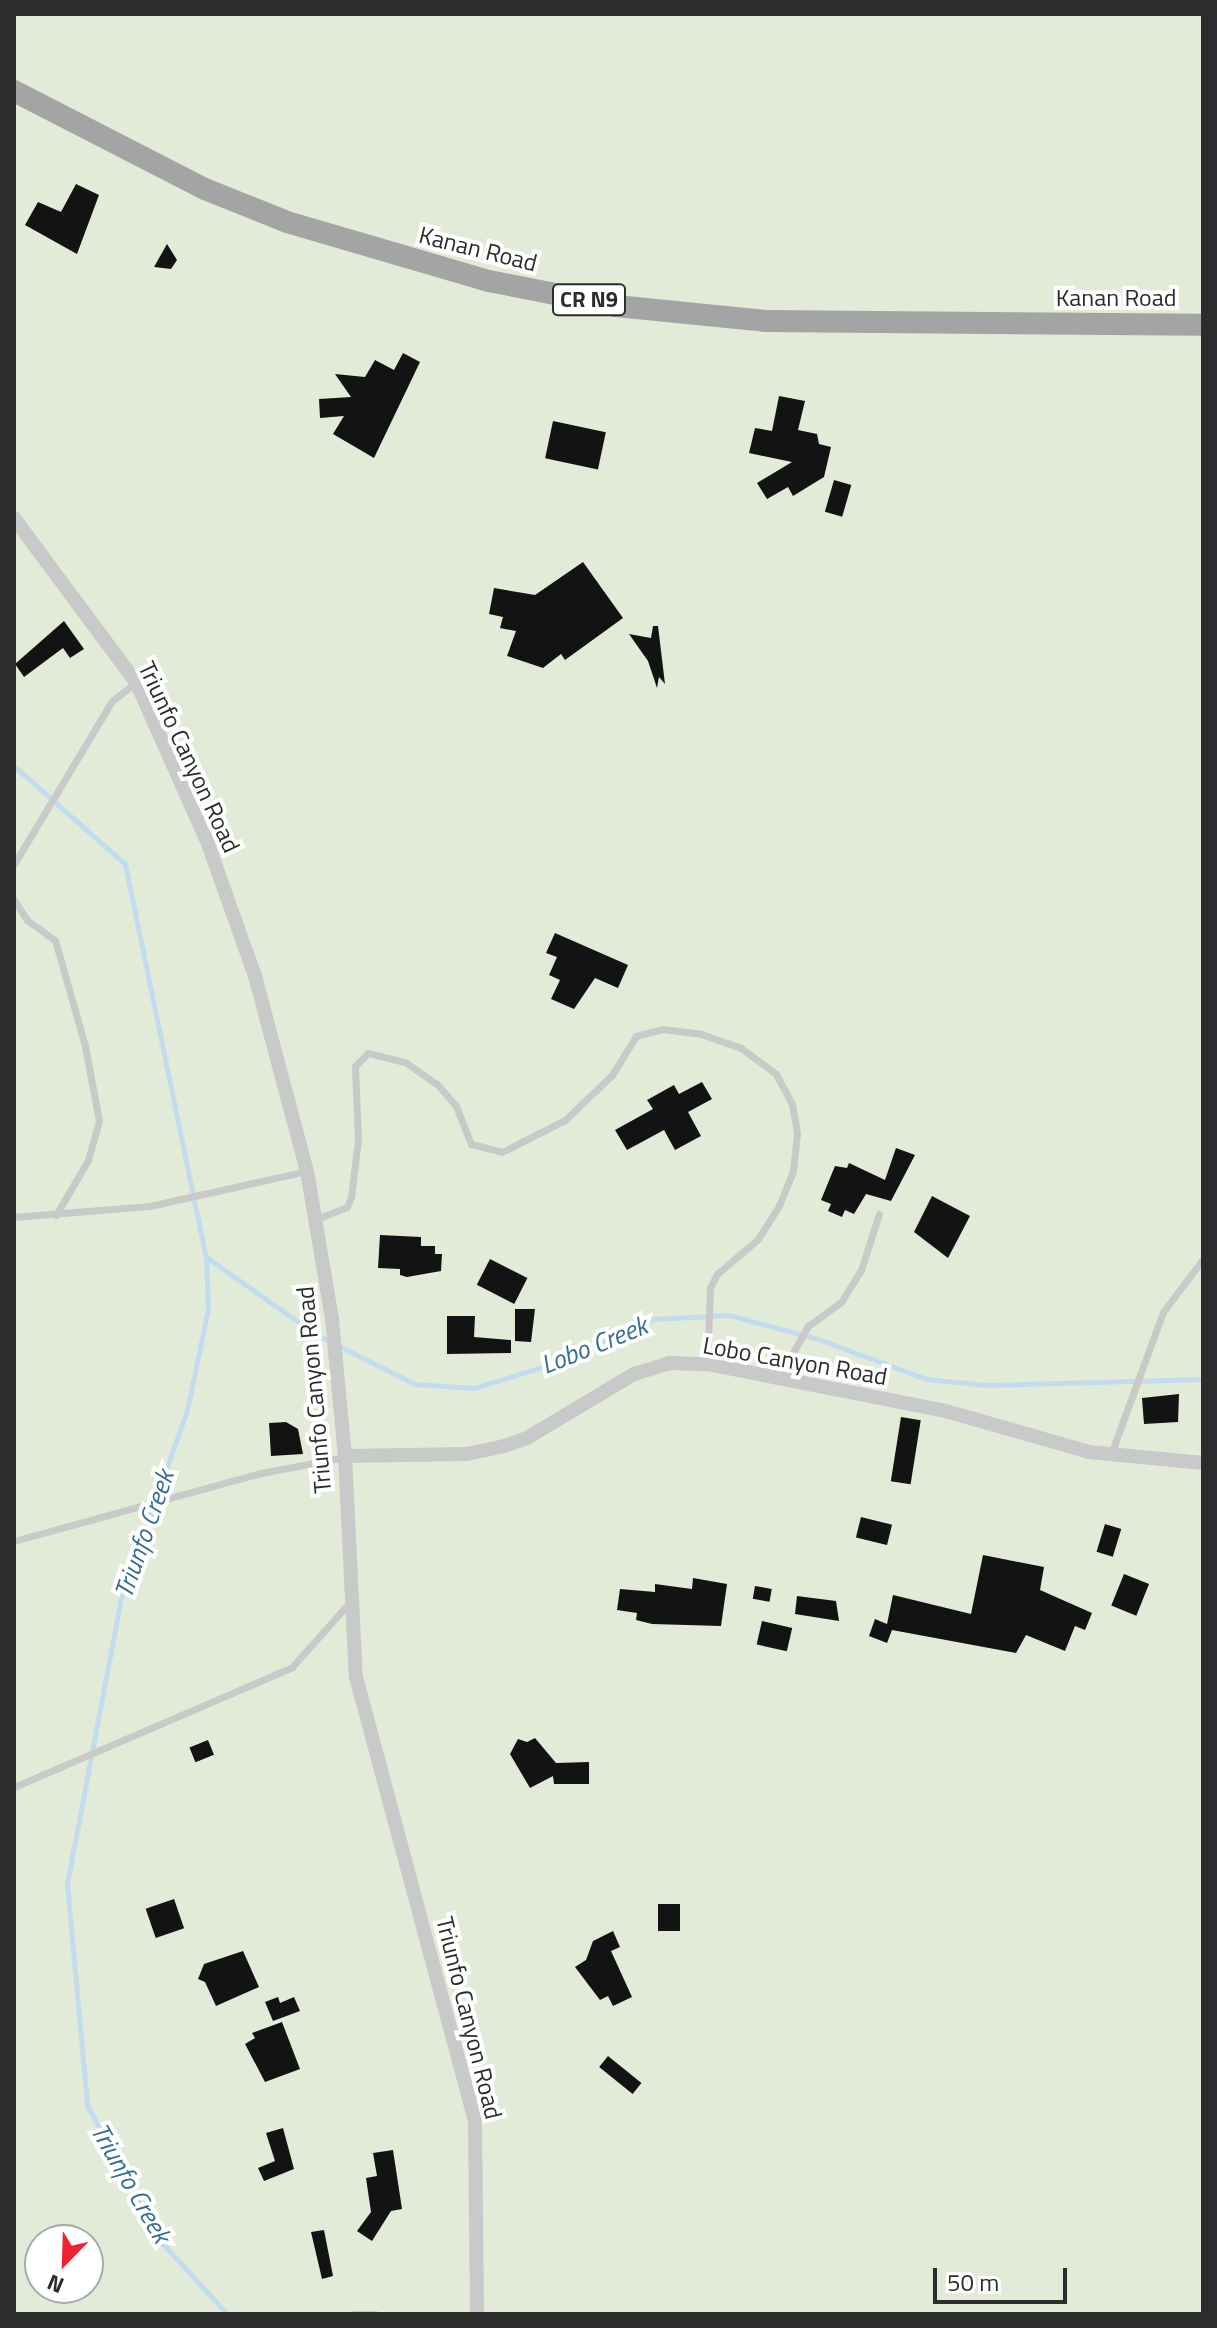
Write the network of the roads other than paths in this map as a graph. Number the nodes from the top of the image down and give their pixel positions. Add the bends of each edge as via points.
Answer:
1 (14, 91) edge
2 (1203, 325) edge
3 (14, 518) edge
4 (136, 682) junction
5 (14, 864) edge
6 (14, 900) edge
7 (17, 911) edge
8 (307, 1171) junction
9 (879, 1214) dead end
10 (56, 1215) junction
11 (14, 1217) edge
12 (317, 1219) junction
13 (1203, 1259) edge
14 (707, 1364) junction
15 (779, 1378) junction
16 (1111, 1455) junction
17 (345, 1456) junction
18 (1203, 1463) edge
19 (14, 1541) edge
20 (349, 1603) junction
21 (14, 1787) edge
22 (353, 2314) edge
23 (375, 2314) edge
24 (477, 2314) edge

1 - 2 main road, Kanan Road / CR N9 via 205,189 287,222 381,252 616,306 765,321
3 - 4 street, Triunfo Canyon Road
4 - 5 lane via 112,701
4 - 8 street, Triunfo Canyon Road via 208,844 255,976
6 - 7 lane
7 - 10 lane via 55,940 85,1046 99,1121 88,1160
8 - 10 lane via 150,1206
8 - 12 street, Triunfo Canyon Road
9 - 15 lane via 854,1281 841,1302 808,1326
10 - 11 lane
12 - 14 lane via 347,1207 351,1197 358,1139 355,1066 368,1053 405,1062 437,1084 456,1106 471,1144 502,1152 565,1120 612,1075 636,1036 662,1029 701,1034 759,1057 776,1074 792,1104 797,1133 793,1171 780,1204 758,1239 717,1274 709,1300
12 - 17 street, Triunfo Canyon Road
13 - 16 lane via 1163,1312
14 - 15 street, Lobo Canyon Road
14 - 17 street, Lobo Canyon Road via 669,1363 634,1374 527,1438 501,1447 467,1454
15 - 16 street, Lobo Canyon Road via 942,1410
16 - 18 street, Lobo Canyon Road
17 - 19 lane via 261,1473
17 - 20 street, Triunfo Canyon Road
20 - 21 lane via 292,1667
20 - 24 street, Triunfo Canyon Road via 356,1677 475,2120
22 - 23 lane

